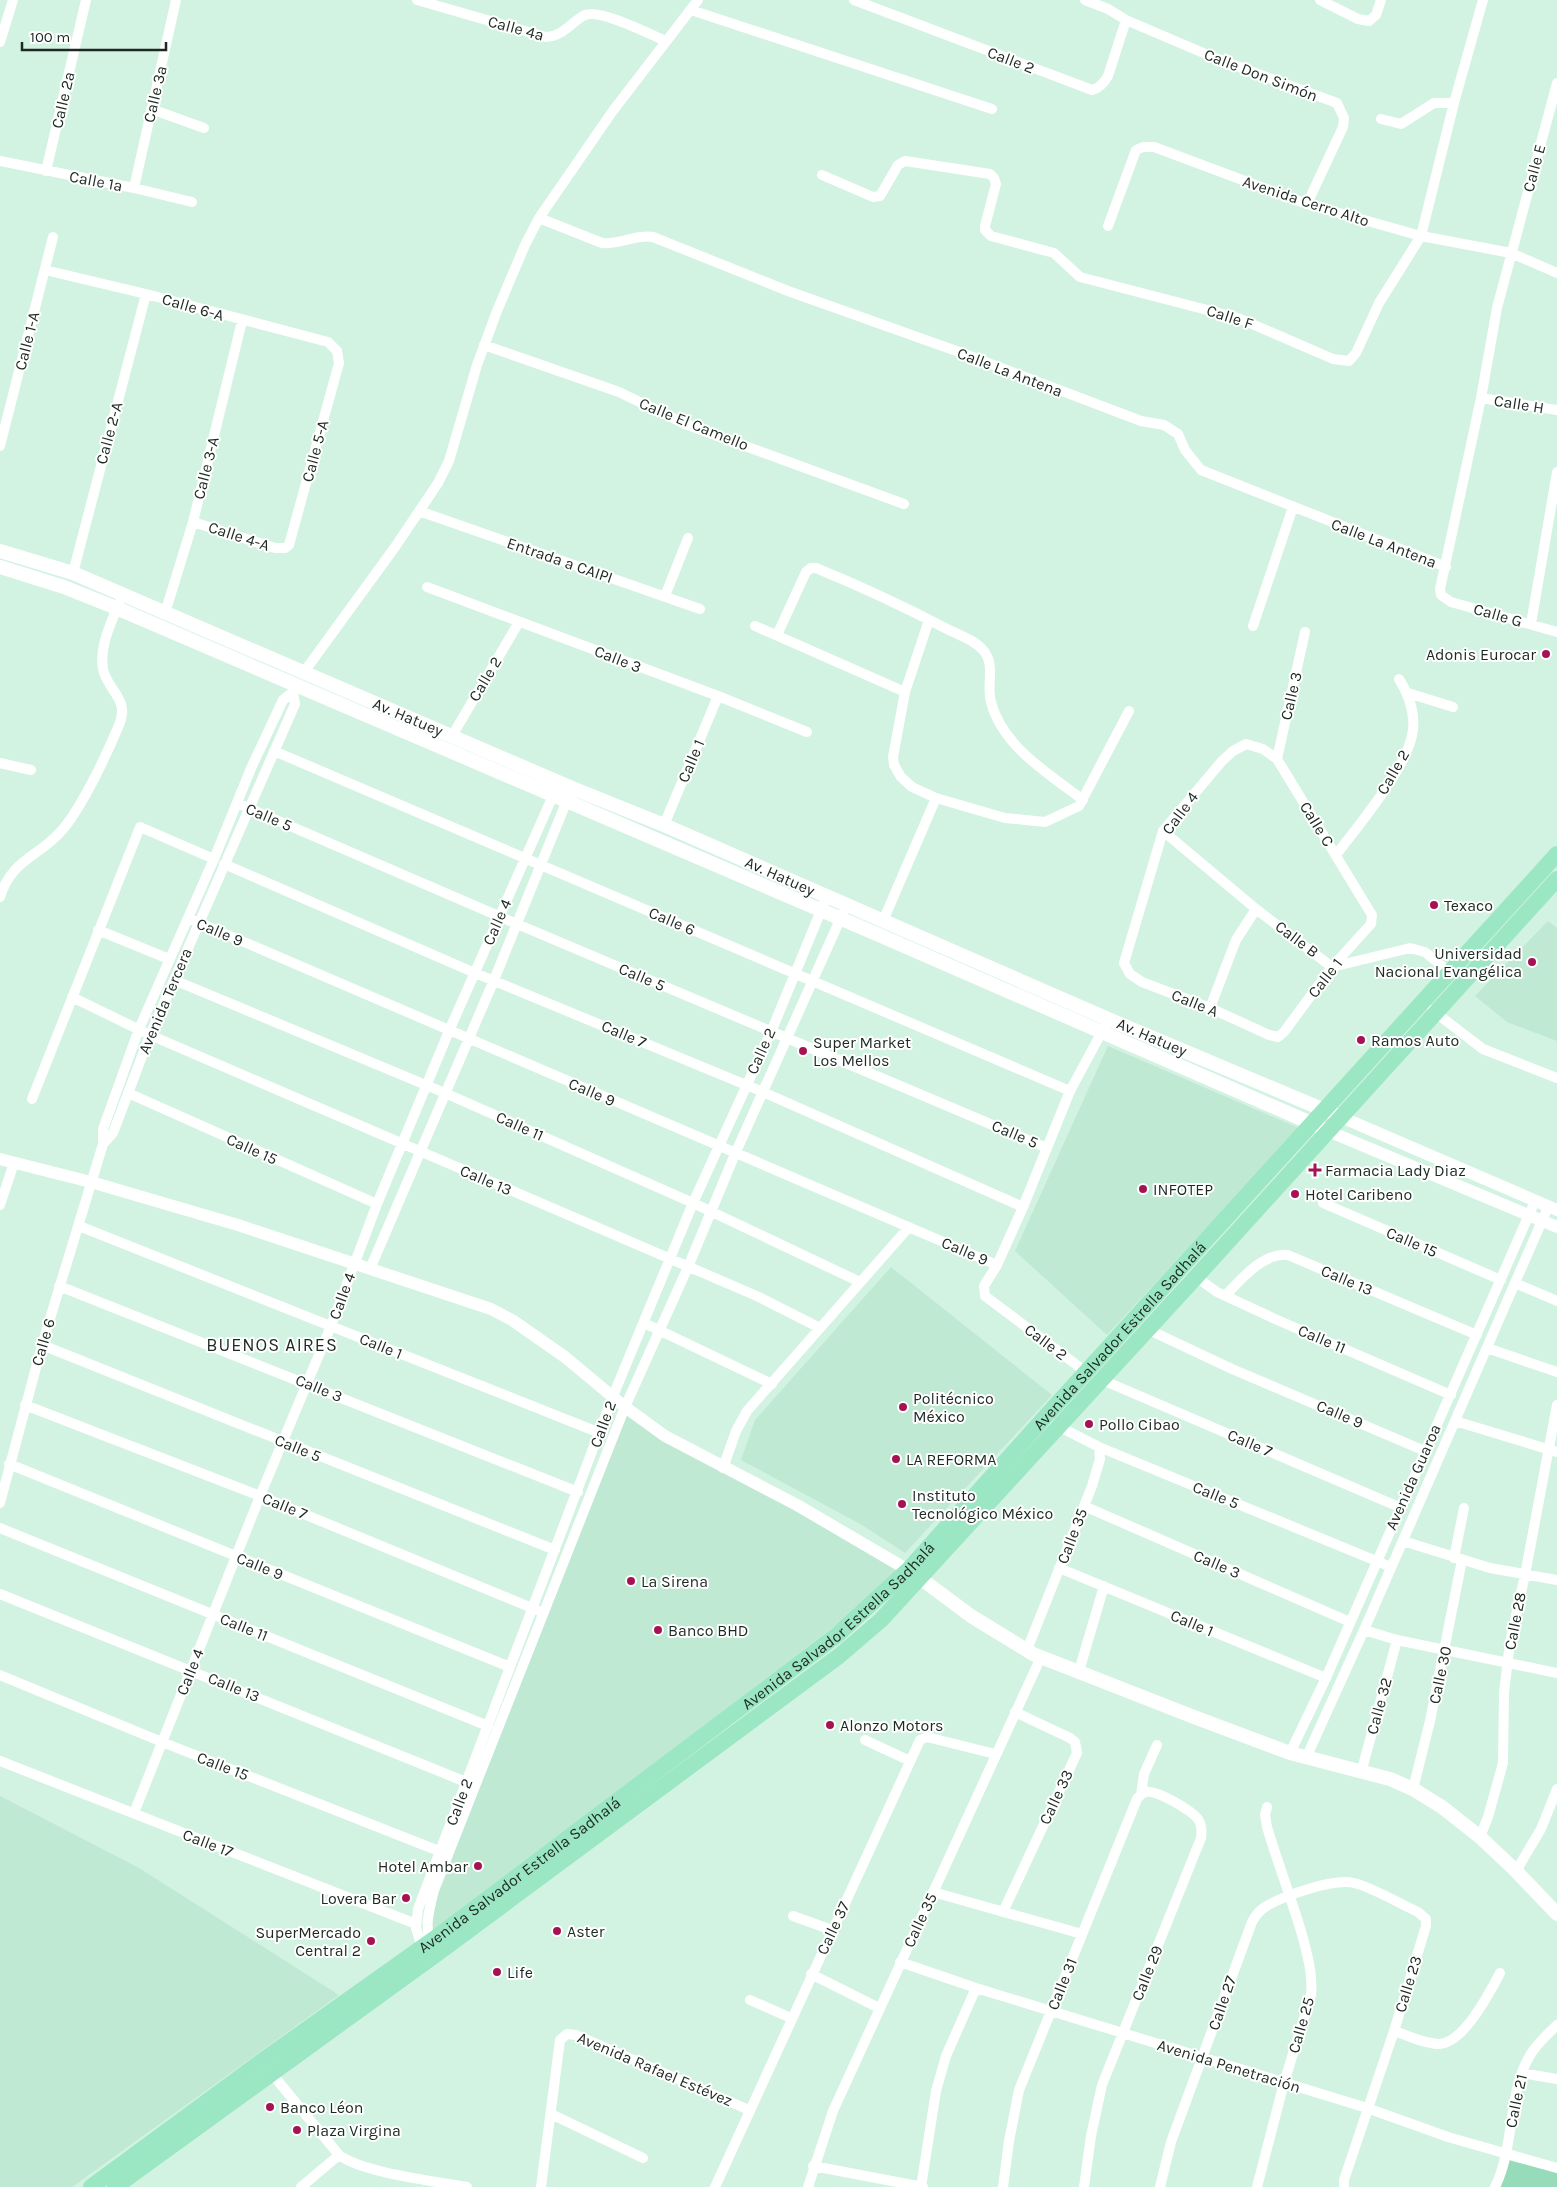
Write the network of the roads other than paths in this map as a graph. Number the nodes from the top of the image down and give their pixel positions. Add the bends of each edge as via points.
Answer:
1 (13, 0) edge
2 (86, 0) edge
3 (176, 0) edge
4 (416, 0) edge
5 (698, 0) edge
6 (854, 0) edge
7 (1085, 0) edge
8 (1320, 0) edge
9 (1382, 0) edge
10 (1483, 0) edge
11 (1110, 4) edge
12 (691, 10) junction
13 (1126, 20) junction
14 (0, 42) edge
15 (666, 42) junction
16 (1557, 83) edge
17 (1454, 103) junction
18 (151, 109) junction
19 (992, 109) dead end
20 (1381, 119) dead end
21 (204, 128) dead end
22 (0, 161) edge
23 (46, 171) junction
24 (822, 175) dead end
25 (134, 188) junction
26 (192, 202) dead end
27 (1307, 204) junction
28 (539, 218) junction
29 (1108, 226) dead end
30 (1421, 236) junction
31 (53, 237) dead end
32 (1511, 253) junction
33 (45, 270) junction
34 (1557, 273) edge
35 (146, 294) junction
36 (242, 321) junction
37 (484, 345) junction
38 (337, 351) joint
39 (1481, 398) junction
40 (1557, 410) edge
41 (0, 446) edge
42 (1557, 472) edge
43 (904, 504) dead end
44 (1293, 507) junction
45 (419, 511) junction
46 (193, 522) junction
47 (688, 538) dead end
48 (285, 548) joint
49 (0, 551) edge
50 (0, 567) edge
51 (1446, 567) junction
52 (73, 573) junction
53 (427, 587) dead end
54 (122, 595) junction
55 (1441, 595) joint
56 (665, 596) junction
57 (117, 608) junction
58 (700, 609) dead end
59 (165, 613) junction
60 (929, 620) junction
61 (519, 622) junction
62 (1531, 624) junction
63 (755, 626) dead end
64 (1253, 626) dead end
65 (1305, 632) dead end
66 (1557, 632) edge
67 (778, 635) junction
68 (304, 672) junction
69 (1399, 679) dead end
70 (295, 689) junction
71 (906, 692) junction
72 (1408, 693) junction
73 (718, 696) junction
74 (1453, 707) dead end
75 (1130, 711) dead end
76 (807, 732) dead end
77 (452, 736) junction
78 (1246, 744) joint
79 (274, 751) junction
80 (1277, 759) junction
81 (0, 763) edge
82 (31, 770) dead end
83 (556, 788) junction
84 (572, 788) junction
85 (936, 798) junction
86 (1083, 800) junction
87 (566, 802) junction
88 (237, 803) junction
89 (248, 808) junction
90 (664, 825) junction
91 (1163, 831) junction
92 (1557, 854) edge
93 (1336, 855) junction
94 (214, 859) junction
95 (526, 859) junction
96 (224, 864) junction
97 (541, 866) junction
98 (1557, 879) edge
99 (827, 896) junction
100 (0, 897) edge
101 (846, 905) junction
102 (1256, 908) junction
103 (822, 912) junction
104 (499, 916) junction
105 (188, 918) junction
106 (840, 919) junction
107 (883, 920) junction
108 (1372, 920) joint
109 (199, 923) junction
110 (517, 924) junction
111 (98, 930) junction
112 (1124, 958) joint
113 (169, 959) junction
114 (1332, 967) junction
115 (1449, 972) junction
116 (475, 973) junction
117 (795, 974) junction
118 (174, 980) junction
119 (494, 980) junction
120 (812, 981) junction
121 (72, 997) junction
122 (1421, 1002) junction
123 (1210, 1008) junction
124 (1435, 1012) junction
125 (1108, 1019) junction
126 (139, 1030) junction
127 (450, 1031) junction
128 (771, 1032) junction
129 (1102, 1032) junction
130 (150, 1035) junction
131 (1278, 1036) joint
132 (788, 1038) junction
133 (468, 1039) junction
134 (1557, 1078) edge
135 (427, 1085) junction
136 (746, 1085) junction
137 (1070, 1091) junction
138 (763, 1092) junction
139 (128, 1093) junction
140 (445, 1093) junction
141 (32, 1099) dead end
142 (1323, 1110) junction
143 (1341, 1117) junction
144 (1311, 1124) junction
145 (1328, 1130) junction
146 (103, 1144) junction
147 (403, 1144) junction
148 (718, 1146) junction
149 (1048, 1148) junction
150 (419, 1152) junction
151 (735, 1154) junction
152 (0, 1160) edge
153 (14, 1163) junction
154 (91, 1182) junction
155 (1535, 1201) junction
156 (693, 1203) junction
157 (1323, 1203) dead end
158 (377, 1204) junction
159 (0, 1205) edge
160 (1024, 1207) junction
161 (1553, 1209) edge
162 (711, 1212) junction
163 (1528, 1215) junction
164 (1542, 1221) junction
165 (79, 1226) junction
166 (909, 1226) junction
167 (1557, 1227) edge
168 (671, 1259) junction
169 (353, 1264) junction
170 (997, 1265) junction
171 (688, 1267) junction
172 (370, 1269) junction
173 (1196, 1277) junction
174 (1501, 1280) junction
175 (860, 1282) junction
176 (1515, 1283) junction
177 (59, 1286) junction
178 (1226, 1295) junction
179 (1557, 1301) edge
180 (644, 1323) junction
181 (331, 1326) junction
182 (820, 1328) junction
183 (1147, 1329) junction
184 (660, 1331) junction
185 (1477, 1335) junction
186 (42, 1345) junction
187 (1487, 1348) junction
188 (1557, 1372) edge
189 (1093, 1376) junction
190 (308, 1384) junction
191 (772, 1384) junction
192 (1451, 1395) junction
193 (613, 1396) junction
194 (26, 1405) junction
195 (1557, 1405) edge
196 (625, 1407) junction
197 (1455, 1421) junction
198 (1051, 1422) junction
199 (600, 1433) junction
200 (284, 1442) junction
201 (1099, 1447) junction
202 (1425, 1451) junction
203 (1553, 1451) edge
204 (591, 1458) junction
205 (9, 1464) junction
206 (602, 1464) junction
207 (723, 1468) junction
208 (578, 1492) junction
209 (260, 1496) junction
210 (0, 1503) edge
211 (1084, 1506) junction
212 (1399, 1507) junction
213 (1464, 1508) dead end
214 (0, 1528) edge
215 (1403, 1542) junction
216 (555, 1550) junction
217 (236, 1556) junction
218 (1458, 1559) junction
219 (1376, 1561) junction
220 (1391, 1567) junction
221 (1060, 1568) junction
222 (914, 1574) junction
223 (1525, 1575) junction
224 (1557, 1580) edge
225 (1104, 1586) junction
226 (0, 1594) edge
227 (533, 1608) junction
228 (543, 1612) junction
229 (213, 1614) junction
230 (1350, 1622) junction
231 (1364, 1630) junction
232 (1397, 1640) junction
233 (1027, 1650) junction
234 (1445, 1650) junction
235 (1041, 1657) junction
236 (1508, 1662) junction
237 (510, 1667) junction
238 (191, 1670) junction
239 (1079, 1671) junction
240 (1557, 1673) edge
241 (0, 1676) edge
242 (1326, 1678) junction
243 (1015, 1712) junction
244 (488, 1726) junction
245 (865, 1740) dead end
246 (162, 1742) junction
247 (1157, 1745) dead end
248 (1290, 1753) junction
249 (995, 1754) junction
250 (1306, 1758) junction
251 (0, 1761) edge
252 (910, 1761) junction
253 (1361, 1773) junction
254 (466, 1782) junction
255 (1413, 1789) junction
256 (1557, 1789) edge
257 (1144, 1793) junction
258 (1267, 1807) dead end
259 (134, 1814) junction
260 (1480, 1837) junction
261 (443, 1853) junction
262 (1516, 1871) junction
263 (933, 1892) junction
264 (1291, 1896) junction
265 (1003, 1912) junction
266 (1557, 1914) edge
267 (793, 1916) dead end
268 (416, 1924) junction
269 (832, 1930) junction
270 (1082, 1934) junction
271 (429, 1951) junction
272 (900, 1962) junction
273 (1500, 1972) dead end
274 (811, 1974) junction
275 (976, 1988) junction
276 (750, 2000) dead end
277 (879, 2008) junction
278 (1051, 2010) junction
279 (791, 2018) junction
280 (1557, 2025) edge
281 (1394, 2031) junction
282 (1123, 2033) junction
283 (1203, 2058) junction
284 (266, 2067) junction
285 (1522, 2072) junction
286 (1557, 2079) edge
287 (1284, 2083) junction
288 (1367, 2108) junction
289 (750, 2110) junction
290 (551, 2114) junction
291 (339, 2154) junction
292 (1505, 2154) junction
293 (643, 2158) dead end
294 (813, 2166) junction
295 (1557, 2168) edge
296 (91, 2187) edge
297 (115, 2187) edge
298 (130, 2187) edge
299 (301, 2187) edge
300 (467, 2187) edge
301 (541, 2187) edge
302 (715, 2187) edge
303 (808, 2187) edge
304 (922, 2187) edge
305 (1003, 2187) edge
306 (1084, 2187) edge
307 (1160, 2187) edge
308 (1257, 2187) edge
309 (1344, 2187) edge
310 (1495, 2187) edge

1 - 14 street
2 - 23 street, Calle 2a
3 - 18 street, Calle 3a
4 - 15 street, Calle 4a via 546,37 558,34 583,16 596,14
5 - 12 street
6 - 13 street, Calle 2 via 1092,90 1104,83 1108,76
7 - 11 street, Calle Don Simón
8 - 9 street via 1369,21 1376,15
10 - 17 street, Calle F
11 - 13 street, Calle Don Simón
12 - 15 street
12 - 19 street
13 - 27 street, Calle Don Simón via 1215,58 1337,103 1344,118 1343,128
15 - 28 street via 612,112
16 - 32 street, Calle E
17 - 20 street via 1434,103 1401,124
17 - 30 street, Calle F
18 - 21 street
18 - 25 street, Calle 3a
22 - 23 street, Calle 1a
23 - 25 street, Calle 1a
24 - 30 street, Calle F via 873,197 880,196 898,165 905,161 990,174 996,184 984,226 991,236 1054,253 1080,277 1238,318 1342,362 1353,358 1378,302
25 - 26 street, Calle 1a
27 - 29 street, Avenida Cerro Alto via 1154,147 1142,146 1131,158
27 - 30 street, Avenida Cerro Alto
28 - 37 street
28 - 44 street, Calle La Antena via 608,244 641,236 653,237 788,291 1141,421 1164,426 1178,434 1185,450 1201,470
30 - 32 street, Avenida Cerro Alto
31 - 33 street, Calle 1-A
32 - 34 street, Avenida Cerro Alto
32 - 39 street, Calle E via 1496,308
33 - 35 street, Calle 6-A
33 - 41 street, Calle 1-A
35 - 36 street, Calle 6-A
35 - 52 street, Calle 2-A
36 - 38 street, Calle 6-A via 328,342
36 - 46 street, Calle 3-A
37 - 43 street, Calle El Camello via 619,392 685,424
37 - 45 street via 449,461
38 - 48 street, Calle 5-A via 339,363 291,540
39 - 40 street, Calle H
39 - 51 street, Calle E
42 - 62 street
44 - 51 street, Calle La Antena
44 - 64 street
45 - 56 street, Entrada a CAIPI
45 - 68 street
46 - 48 street, Calle 4-A via 275,548
46 - 59 street, Calle 3-A
47 - 56 street
49 - 52 main road, Av. Hatuey
50 - 57 main road, Av. Hatuey
51 - 55 street, Calle E
52 - 54 main road, Av. Hatuey
53 - 61 street, Calle 3
54 - 57 street
54 - 59 main road, Av. Hatuey
55 - 62 street, Calle G via 1451,602
56 - 58 street, Entrada a CAIPI
57 - 70 main road, Av. Hatuey
57 - 100 street via 102,653 103,670 123,705 120,724 79,805 63,829 16,867
59 - 68 main road, Av. Hatuey
60 - 67 street via 822,570 811,568 806,572
60 - 71 street
60 - 86 street via 979,645 985,652 990,662 990,701 1008,737
61 - 73 street, Calle 3
61 - 77 street, Calle 2
62 - 66 street, Calle G
63 - 67 street
65 - 80 street, Calle 3
67 - 71 street
68 - 77 main road, Av. Hatuey
69 - 72 street, Calle 2
70 - 79 street, Avenida Tercera via 295,704
70 - 83 main road, Av. Hatuey
70 - 88 street, Avenida Tercera via 283,700
71 - 85 street via 894,765 912,787
72 - 74 street
72 - 93 street, Calle 2 via 1413,730 1407,748 1375,804
73 - 76 street, Calle 3
73 - 90 street, Calle 1
75 - 86 street
77 - 83 main road, Av. Hatuey
78 - 80 street, Calle C via 1263,749
78 - 91 street, Calle 4 via 1222,761
79 - 89 street, Avenida Tercera
79 - 95 street, Calle 6
80 - 93 street, Calle C
81 - 82 street
83 - 84 main road, Av. Hatuey
83 - 87 main road, Av. Hatuey
83 - 95 street, Calle 4
84 - 87 street, Calle 4
84 - 90 main road, Av. Hatuey
85 - 86 street via 1005,818 1045,822 1080,806
85 - 107 street
87 - 97 street, Calle 4
87 - 103 main road, Av. Hatuey
88 - 89 street, Calle 5
88 - 94 street, Avenida Tercera
89 - 96 street, Avenida Tercera
89 - 104 street, Calle 5
90 - 99 main road, Av. Hatuey
91 - 102 street, Calle B
91 - 112 street, Calle 4
92 - 115 highway, Avenida Salvador Estrella Sadhalá
93 - 108 street, Calle C via 1370,910
94 - 105 street, Avenida Tercera
94 - 111 street via 140,827
95 - 97 street, Calle 6
95 - 104 street, Calle 4
96 - 109 street, Avenida Tercera
96 - 116 street, Calle 7
97 - 110 street, Calle 4
97 - 117 street, Calle 6
98 - 124 highway, Avenida Salvador Estrella Sadhalá
99 - 101 main road, Av. Hatuey
99 - 103 street, Calle 2
101 - 106 street, Calle 2
101 - 107 main road, Av. Hatuey
102 - 114 street, Calle B
102 - 123 street via 1236,940
103 - 106 main road, Av. Hatuey
103 - 117 street, Calle 2
104 - 110 street, Calle 5
104 - 116 street, Calle 4
105 - 109 street, Calle 9
105 - 113 street, Avenida Tercera
106 - 120 street, Calle 2
106 - 129 main road, Av. Hatuey
107 - 125 main road, Av. Hatuey
108 - 114 street, Calle 1
109 - 118 street, Avenida Tercera
109 - 127 street, Calle 9
110 - 119 street, Calle 4
110 - 128 street, Calle 5
111 - 113 street
111 - 121 street
112 - 123 street, Calle A via 1126,967 1136,979
113 - 126 street, Avenida Tercera
114 - 115 street, Calle B via 1410,948 1425,952
114 - 131 street, Calle 1
115 - 122 highway, Avenida Salvador Estrella Sadhalá
116 - 119 street, Calle 7
116 - 127 street, Calle 4
117 - 120 street, Calle 6
117 - 128 street, Calle 2
118 - 130 street, Avenida Tercera
118 - 135 street, Calle 11
119 - 133 street, Calle 4
119 - 136 street, Calle 7
120 - 132 street, Calle 2
120 - 137 street, Calle 6
121 - 126 street, Calle 13
121 - 141 street
122 - 124 street
122 - 142 highway, Avenida Salvador Estrella Sadhalá
123 - 131 street, Calle A via 1268,1035
124 - 134 street via 1482,1048
124 - 143 highway, Avenida Salvador Estrella Sadhalá
125 - 129 street, Calle 2
125 - 142 main road, Av. Hatuey
126 - 130 street, Calle 13
126 - 146 street, Avenida Tercera via 103,1129
127 - 133 street, Calle 9
127 - 135 street, Calle 4
128 - 132 street, Calle 5
128 - 136 street, Calle 2
129 - 137 street, Calle 2
129 - 144 main road, Av. Hatuey
130 - 139 street, Avenida Tercera
130 - 147 street, Calle 13
132 - 138 street, Calle 2
132 - 149 street, Calle 5
133 - 140 street, Calle 4
133 - 148 street, Calle 9
135 - 140 street, Calle 11
135 - 147 street, Calle 4
136 - 138 street, Calle 7
136 - 148 street, Calle 2
137 - 149 street, Calle 2
138 - 151 street, Calle 2
138 - 160 street, Calle 7
139 - 146 street, Avenida Tercera via 113,1133
139 - 158 street, Calle 15
140 - 150 street, Calle 4
140 - 156 street, Calle 11
142 - 143 main road, Av. Hatuey
142 - 144 highway, Avenida Salvador Estrella Sadhalá
143 - 145 highway, Avenida Salvador Estrella Sadhalá
143 - 155 street, Av. Hatuey
144 - 145 main road, Av. Hatuey
144 - 189 highway, Avenida Salvador Estrella Sadhalá
145 - 163 street
145 - 173 highway, Avenida Salvador Estrella Sadhalá
146 - 154 street, Avenida Tercera
147 - 150 street, Calle 13
147 - 158 street, Calle 4
148 - 151 street, Calle 9
148 - 156 street, Calle 2
149 - 160 street, Calle 2
150 - 168 street, Calle 13
150 - 172 street, Calle 4
151 - 162 street, Calle 2
151 - 166 street, Calle 9
152 - 153 street
153 - 154 street
153 - 159 street
154 - 165 street, Calle 6
154 - 169 street via 238,1225
155 - 161 street, Av. Hatuey
155 - 163 street, Avenida Guaroa
156 - 162 street, Calle 11
156 - 168 street, Calle 2
157 - 174 street, Calle 15
158 - 169 street, Calle 4
160 - 170 street, Calle 2
161 - 164 street, Avenida Guaroa
162 - 171 street, Calle 2
162 - 175 street, Calle 11
163 - 164 street
163 - 174 street, Avenida Guaroa
164 - 167 street
164 - 176 street, Avenida Guaroa
165 - 177 street, Calle 6
165 - 181 street, Calle 1
166 - 170 street, Calle 9
166 - 175 street
168 - 171 street, Calle 13
168 - 180 street, Calle 2
169 - 172 street
169 - 181 street, Calle 4
170 - 189 street, Calle 2 via 984,1286 985,1296
171 - 182 street, Calle 13 via 759,1297
171 - 184 street, Calle 2
172 - 193 street via 491,1309 565,1357
173 - 178 street, Calle 11
173 - 183 highway, Avenida Salvador Estrella Sadhalá
174 - 185 street, Avenida Guaroa
175 - 182 street
176 - 179 street
176 - 187 street, Avenida Guaroa
177 - 186 street, Calle 6
177 - 190 street, Calle 3
178 - 185 street, Calle 13 via 1270,1258 1288,1256
178 - 192 street, Calle 11
180 - 184 street
180 - 193 street, Calle 2
181 - 190 street, Calle 4
181 - 199 street, Calle 1
182 - 191 street
183 - 189 highway, Avenida Salvador Estrella Sadhalá
183 - 202 street, Calle 9
184 - 191 street
184 - 196 street, Calle 2
185 - 192 street, Avenida Guaroa
186 - 194 street, Calle 6
186 - 200 street, Calle 5
187 - 188 street
187 - 197 street, Avenida Guaroa
189 - 198 highway, Avenida Salvador Estrella Sadhalá
189 - 212 street, Calle 7
190 - 200 street, Calle 4
190 - 208 street, Calle 3
191 - 207 street via 741,1421
192 - 202 street, Avenida Guaroa
193 - 196 street
193 - 199 street, Calle 2
194 - 205 street, Calle 6
194 - 209 street, Calle 7
195 - 203 street, Calle 28
196 - 206 street, Calle 2
196 - 207 street via 665,1436
197 - 203 street
197 - 215 street, Avenida Guaroa
198 - 201 street, Calle 5
198 - 222 highway, Avenida Salvador Estrella Sadhalá
199 - 204 street, Calle 2
200 - 209 street, Calle 4
200 - 216 street, Calle 5
201 - 211 street, Calle 35 via 1099,1463
201 - 219 street, Calle 5
202 - 212 street, Avenida Guaroa
203 - 223 street, Calle 28
204 - 206 street
204 - 208 street, Calle 2
205 - 210 street, Calle 6
205 - 217 street, Calle 9
206 - 228 street, Calle 2
207 - 222 street via 797,1505
208 - 216 street, Calle 2
209 - 217 street, Calle 4
209 - 227 street, Calle 7
211 - 221 street, Calle 35
211 - 230 street, Calle 3
212 - 219 street, Avenida Guaroa
213 - 218 street, Calle 30
214 - 229 street, Calle 11
215 - 218 street
215 - 220 street, Avenida Guaroa
216 - 227 street, Calle 2
217 - 229 street, Calle 4
217 - 237 street, Calle 9
218 - 223 street
218 - 234 street, Calle 30
219 - 220 street, Calle 5
219 - 230 street, Avenida Guaroa
220 - 231 street, Avenida Guaroa
221 - 225 street, Calle 1
221 - 233 street, Calle 35
222 - 233 main road via 971,1616
222 - 271 highway, Avenida Salvador Estrella Sadhalá via 881,1620 839,1656
223 - 224 street
223 - 236 street, Calle 28
225 - 239 street
225 - 242 street, Calle 1
226 - 238 street, Calle 13
227 - 228 street, Calle 7
227 - 237 street, Calle 2
228 - 261 street, Calle 2
229 - 238 street, Calle 4
229 - 244 street, Calle 11
230 - 242 street, Avenida Guaroa
231 - 232 street
231 - 250 street, Avenida Guaroa
232 - 234 street
232 - 253 street, Calle 32
233 - 235 main road
234 - 236 street
234 - 255 street, Calle 30
235 - 239 main road
235 - 243 street, Calle 35
236 - 240 street
236 - 260 street, Calle 28 via 1503,1763
237 - 244 street, Calle 2
238 - 246 street, Calle 4
238 - 254 street, Calle 13
239 - 248 main road
241 - 246 street, Calle 15
242 - 248 street, Avenida Guaroa
243 - 249 street, Calle 35
243 - 265 street, Calle 33 via 1070,1738 1077,1747 1077,1753
244 - 254 street, Calle 2
245 - 252 street
246 - 259 street, Calle 4
246 - 261 street, Calle 15
247 - 257 street, Calle 31 via 1144,1774
248 - 250 main road
249 - 252 street, Calle 37 via 927,1737 920,1740
249 - 263 street, Calle 35
250 - 253 main road
251 - 259 street, Calle 17
252 - 269 street, Calle 37
253 - 255 main road via 1390,1779
254 - 261 street, Calle 2
255 - 260 main road
256 - 262 street via 1541,1829
257 - 270 street, Calle 31 via 1137,1799
257 - 282 street, Calle 29 via 1158,1793 1189,1811 1197,1818 1202,1831
258 - 264 street, Calle 25 via 1267,1827
259 - 268 street, Calle 17
260 - 262 main road
261 - 268 street, Calle 2 via 418,1909
261 - 271 street, Calle 2 via 429,1911
262 - 266 main road
263 - 265 street
263 - 272 street, Calle 35
264 - 281 street, Calle 23 via 1332,1884 1352,1882 1418,1912 1426,1919
264 - 283 street, Calle 27 via 1256,1914
264 - 287 street, Calle 25 via 1312,1982 1311,1995
265 - 270 street
267 - 269 street
268 - 271 street, Calle 2
269 - 274 street, Calle 37
270 - 278 street, Calle 31
271 - 284 highway, Avenida Salvador Estrella Sadhalá
272 - 275 street, Avenida Penetración
272 - 277 street, Calle 35
273 - 281 street via 1471,2020 1447,2042 1433,2043
274 - 277 street
274 - 279 street, Calle 37
275 - 278 street, Avenida Penetración
275 - 304 street via 946,2056 936,2091
276 - 279 street
277 - 294 street, Calle 35 via 833,2111
278 - 282 street, Avenida Penetración
278 - 305 street, Calle 31 via 1020,2090
279 - 289 street, Calle 37
280 - 285 street, Calle 21 via 1533,2050
281 - 288 street, Calle 23
282 - 283 street, Avenida Penetración
282 - 306 street, Calle 29 via 1102,2085
283 - 287 street, Avenida Penetración
283 - 307 street, Calle 27 via 1171,2142
284 - 291 street
284 - 296 highway, Avenida Salvador Estrella Sadhalá
284 - 297 highway, Avenida Salvador Estrella Sadhalá
284 - 298 highway via 261,2088
285 - 286 street
285 - 292 street, Calle 21
287 - 288 street, Avenida Penetración
287 - 308 street, Calle 25
288 - 292 street, Avenida Penetración
288 - 309 street, Calle 23
289 - 290 street, Avenida Rafael Estévez via 571,2033 560,2040
289 - 302 street, Calle 37
290 - 293 street
290 - 301 street, Avenida Rafael Estévez
291 - 299 street
291 - 300 street via 355,2165
292 - 295 street, Avenida Penetración
292 - 310 street, Calle 21
294 - 303 street, Calle 35
294 - 304 street

